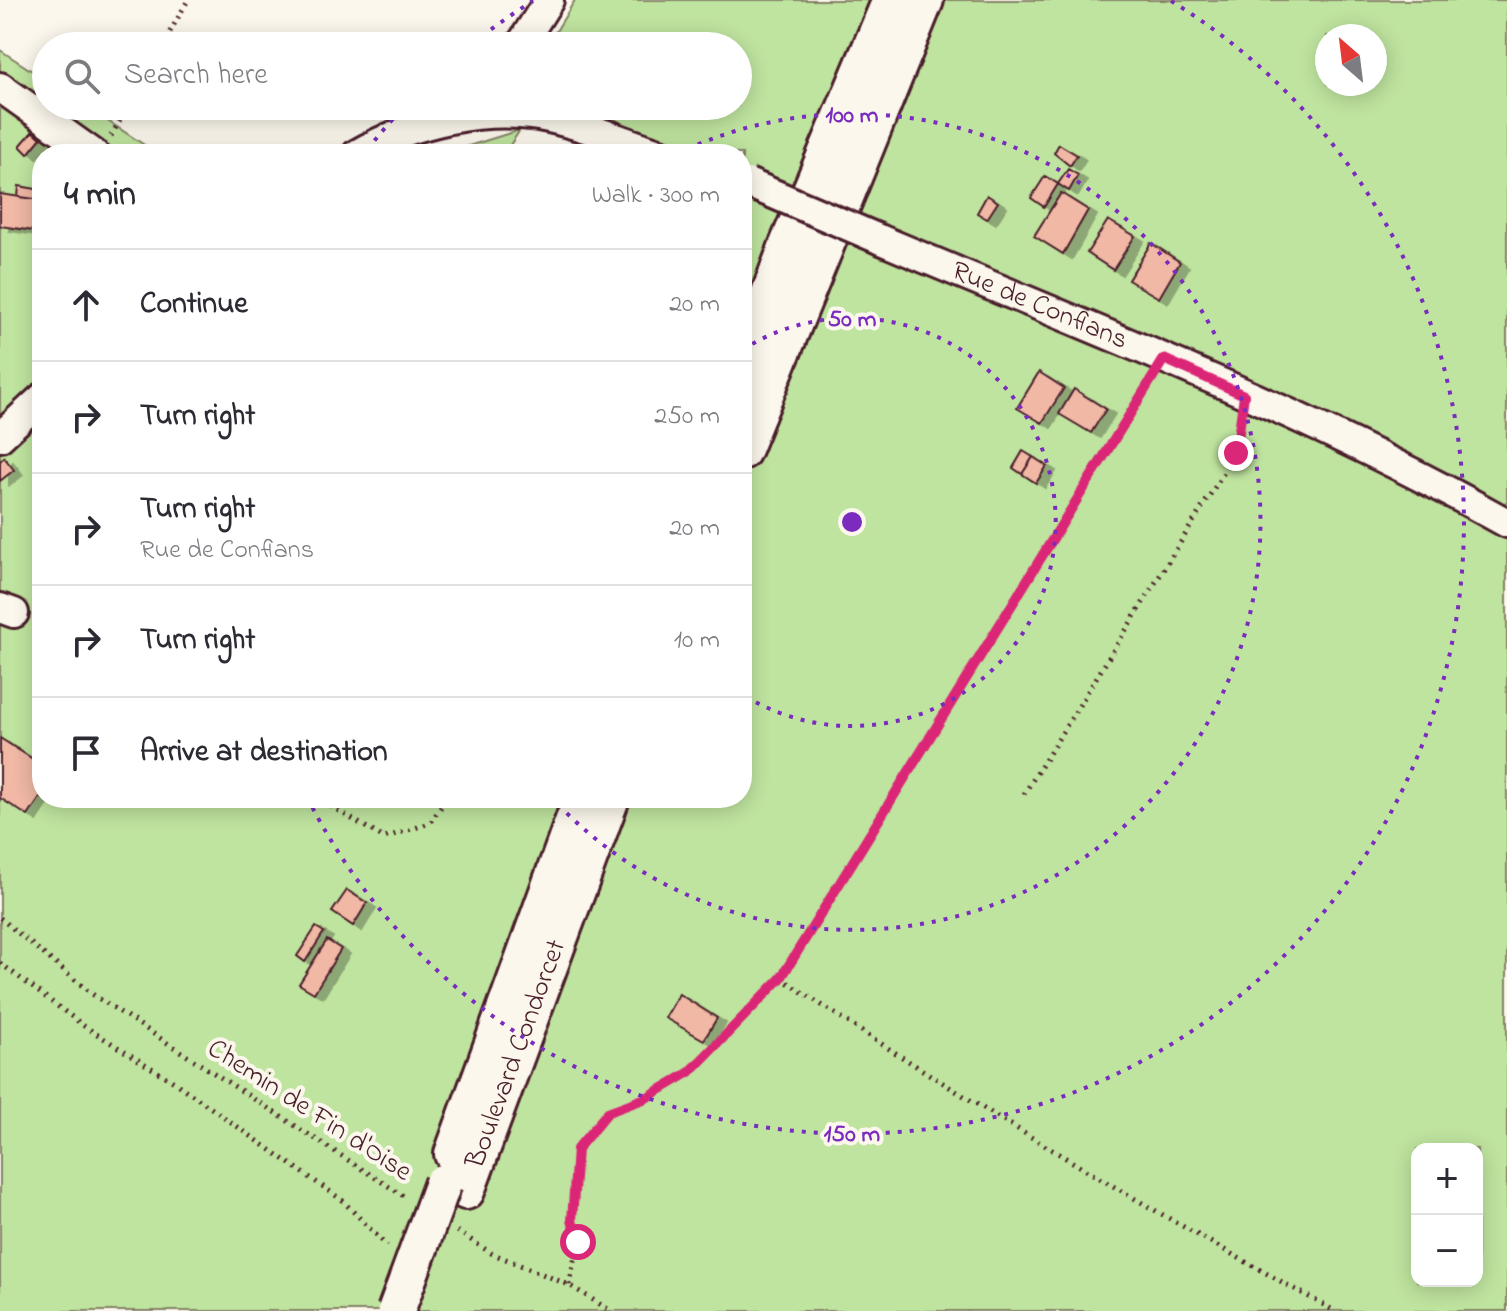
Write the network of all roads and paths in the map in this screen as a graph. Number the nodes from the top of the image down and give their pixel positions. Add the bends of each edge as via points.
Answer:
1 (188, 0) edge
2 (549, 0) edge
3 (891, 0) edge
4 (925, 0) edge
5 (170, 32) edge
6 (529, 32) edge
7 (0, 87) edge
8 (32, 106) edge
9 (55, 120) edge
10 (119, 120) edge
11 (451, 120) edge
12 (554, 120) edge
13 (94, 144) edge
14 (104, 144) edge
15 (381, 144) edge
16 (630, 144) edge
17 (752, 185) edge
18 (752, 341) edge
19 (1164, 359) junction
20 (1244, 395) junction
21 (32, 407) edge
22 (752, 426) edge
23 (0, 437) edge
24 (1507, 523) edge
25 (1024, 794) dead end
26 (334, 808) edge
27 (440, 808) edge
28 (579, 808) edge
29 (607, 808) edge
30 (0, 918) edge
31 (0, 963) edge
32 (781, 978) junction
33 (454, 1187) junction
34 (407, 1198) dead end
35 (455, 1230) dead end
36 (396, 1256) dead end
37 (569, 1285) junction
38 (396, 1311) edge
39 (422, 1311) edge
40 (611, 1311) edge
41 (1335, 1311) edge

1 - 5 path
2 - 6 street
3 - 18 main road
4 - 22 main road
7 - 8 street
9 - 13 street
10 - 14 path
11 - 15 street
12 - 16 street
17 - 19 street, Rue de Conflans, bridge
19 - 20 street, Rue de Conflans
19 - 32 path
20 - 24 street, Rue de Conflans via 1420,474
20 - 25 path via 1236,453
21 - 23 street
26 - 27 path via 384,838 430,823
28 - 33 main road, Boulevard Condorcet
29 - 33 main road, Boulevard Condorcet
30 - 34 path, Chemin de Fin d'Oise via 92,994
31 - 36 path via 342,1200
32 - 37 path via 690,1072 646,1098 608,1112 577,1149 572,1220 578,1242
32 - 41 path via 934,1081
33 - 38 main road, Boulevard Condorcet, bridge
33 - 39 main road, Boulevard Condorcet
35 - 37 path via 491,1253
37 - 40 path

